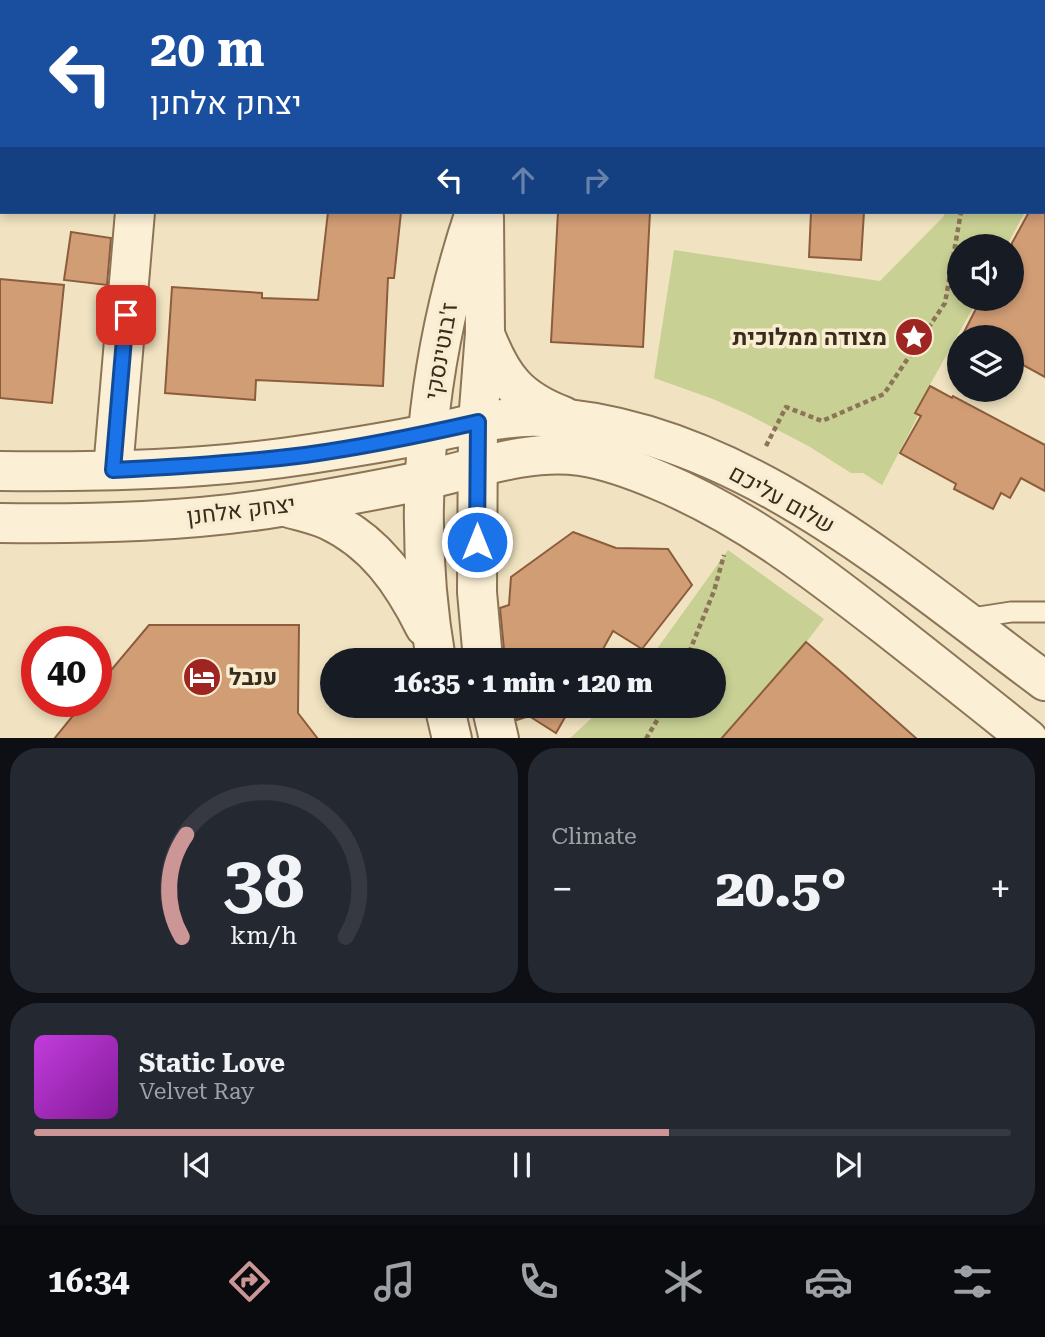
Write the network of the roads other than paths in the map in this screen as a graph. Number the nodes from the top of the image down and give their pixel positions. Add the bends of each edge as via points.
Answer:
1 (135, 214) edge
2 (474, 214) edge
3 (484, 214) edge
4 (485, 333) junction
5 (571, 420) junction
6 (478, 422) junction
7 (427, 434) junction
8 (478, 467) junction
9 (113, 470) junction
10 (0, 471) edge
11 (425, 480) junction
12 (284, 507) junction
13 (0, 523) edge
14 (1045, 612) edge
15 (963, 620) junction
16 (433, 648) edge
17 (434, 648) edge
18 (482, 648) edge
19 (1045, 681) edge
20 (447, 718) edge
21 (494, 718) edge
22 (452, 738) edge
23 (499, 738) edge
24 (1028, 738) edge

1 - 9 street
2 - 7 street, ז'בוטינסקי via 455,276
3 - 4 street, ז'בוטינסקי
4 - 5 street via 510,384 535,404
4 - 6 street, ז'בוטינסקי
5 - 6 street, שלום עליכם via 541,417
5 - 15 street, שלום עליכם via 651,436 749,478 850,537
6 - 7 street, יצחק אלחנן
6 - 8 street, ז'בוטינסקי
7 - 9 street, יצחק אלחנן via 305,455
7 - 11 street, ז'בוטינסקי
8 - 11 street, יצחק אלחנן
8 - 18 street, ז'בוטינסקי via 477,592
8 - 24 street, שלום עליכם via 551,454 579,456 637,471 687,492 736,518 823,576
9 - 10 street, יצחק אלחנן
11 - 12 street, יצחק אלחנן
11 - 17 street, ז'בוטינסקי via 425,579
12 - 13 street, יצחק אלחנן via 121,521
12 - 16 street via 325,519 357,536 385,562 409,596
14 - 15 lane
15 - 19 street, שלום עליכם
20 - 22 street
21 - 23 street

